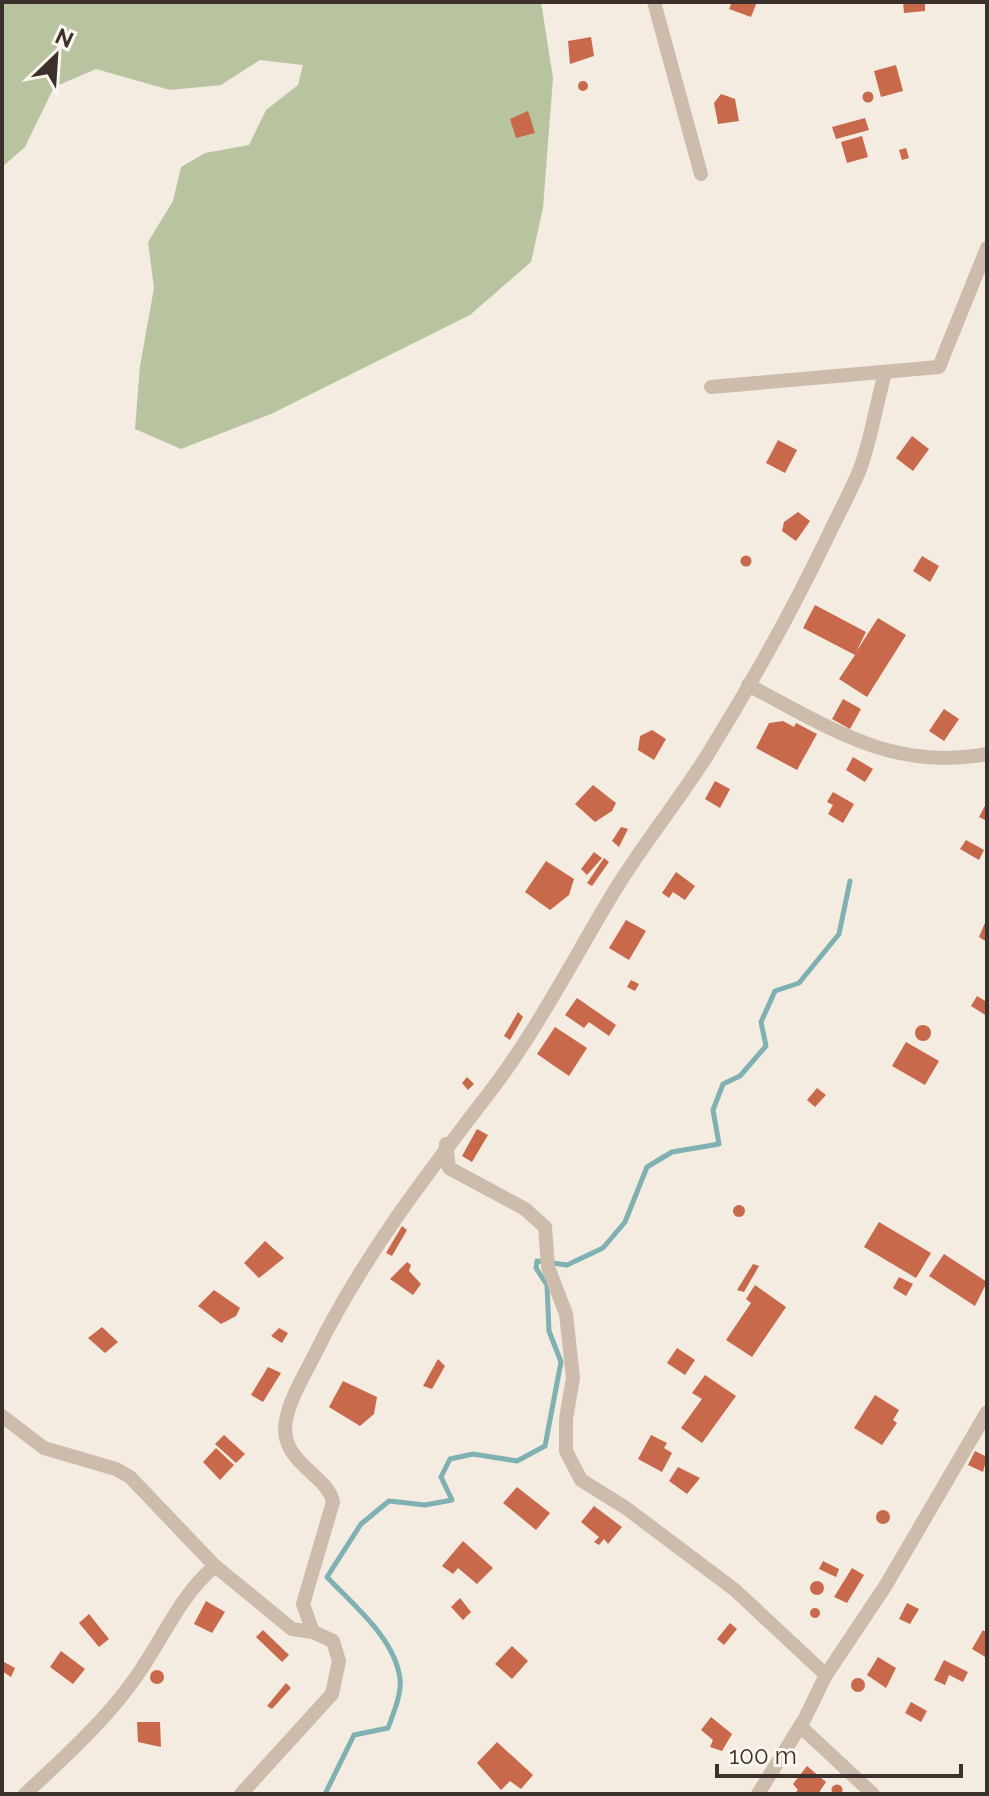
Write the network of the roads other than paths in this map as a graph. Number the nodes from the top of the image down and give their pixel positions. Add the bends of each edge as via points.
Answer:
1 (654, 2) edge
2 (701, 174) dead end
3 (987, 248) edge
4 (885, 373) junction
5 (711, 387) dead end
6 (748, 685) junction
7 (987, 754) edge
8 (446, 1144) junction
9 (987, 1412) edge
10 (2, 1416) edge
11 (215, 1566) junction
12 (313, 1632) junction
13 (826, 1675) junction
14 (800, 1726) junction
15 (25, 1794) edge
16 (241, 1794) edge
17 (758, 1794) edge
18 (873, 1794) edge

1 - 2 street
3 - 4 street via 939,367
4 - 5 street
4 - 6 street via 860,469
6 - 7 street via 855,740 917,759
6 - 8 street via 549,1002 487,1096
8 - 12 street via 332,1319 286,1421 294,1455 333,1502 303,1604
8 - 13 street via 449,1168 525,1209 545,1227 548,1267 566,1314 573,1378 566,1451 581,1480 735,1590
9 - 13 street via 886,1585
10 - 11 street via 44,1448 130,1477
11 - 12 street via 292,1629
11 - 15 street via 196,1581 135,1678 71,1752
12 - 16 street via 333,1641 339,1661 332,1694
13 - 14 street
14 - 17 street
14 - 18 street

